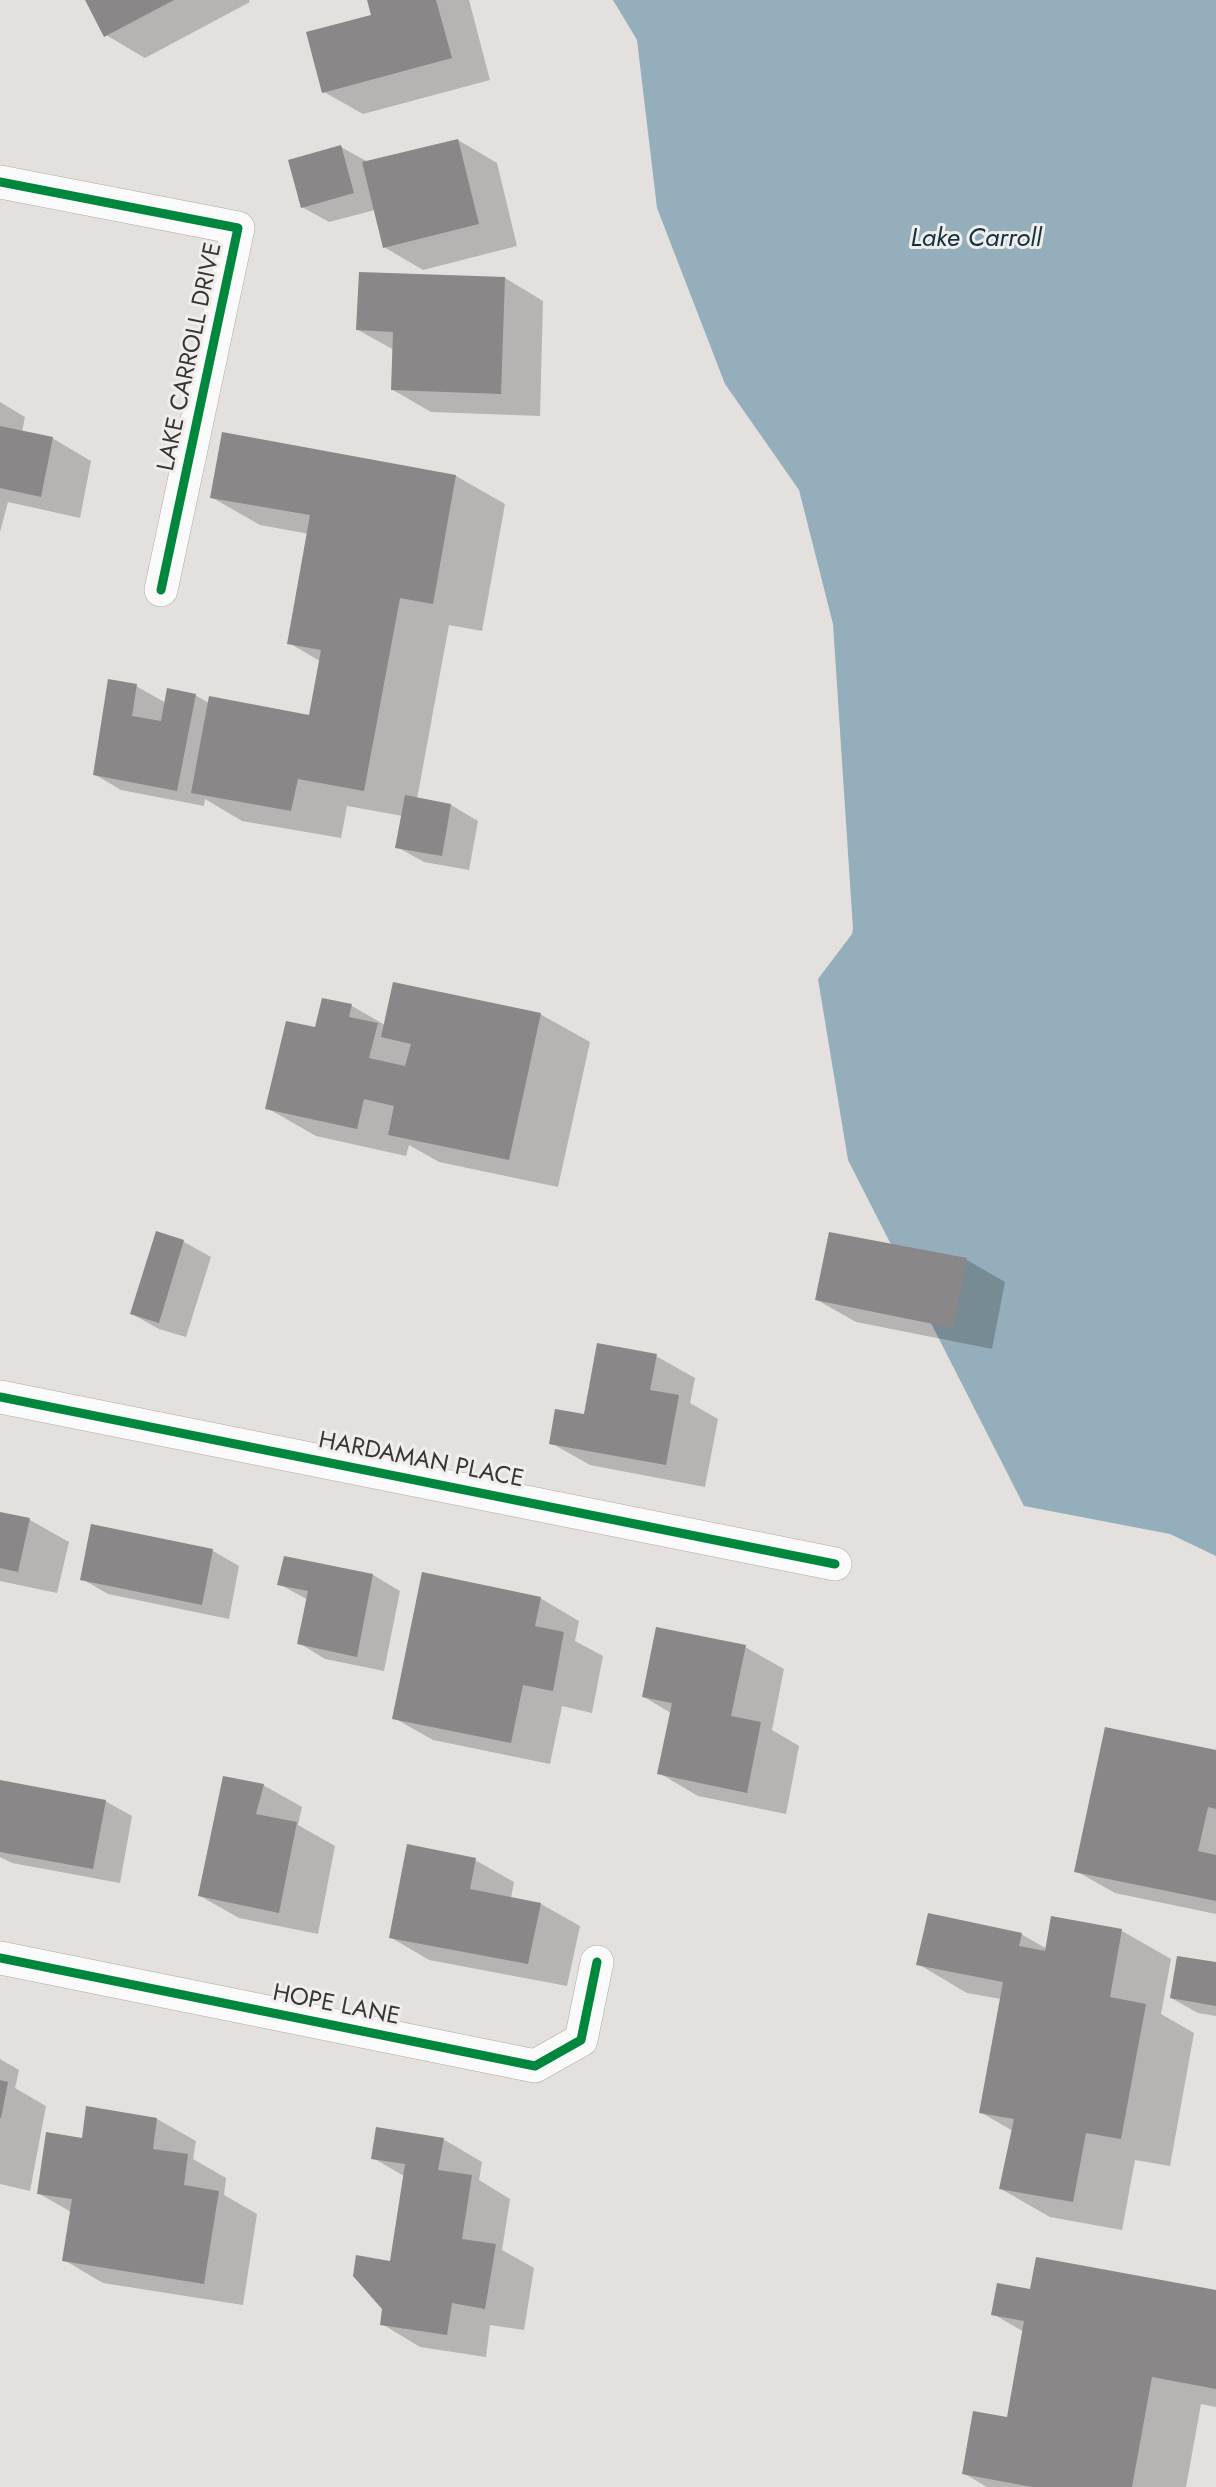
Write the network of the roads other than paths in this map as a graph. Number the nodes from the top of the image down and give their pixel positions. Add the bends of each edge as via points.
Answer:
1 (0, 182) edge
2 (161, 590) dead end
3 (0, 1397) edge
4 (835, 1564) dead end
5 (0, 1958) edge
6 (597, 1962) dead end

1 - 2 street, LAKE CARROLL DRIVE via 238,228
3 - 4 street, HARDAMAN PLACE
5 - 6 street, HOPE LANE via 535,2066 580,2040

